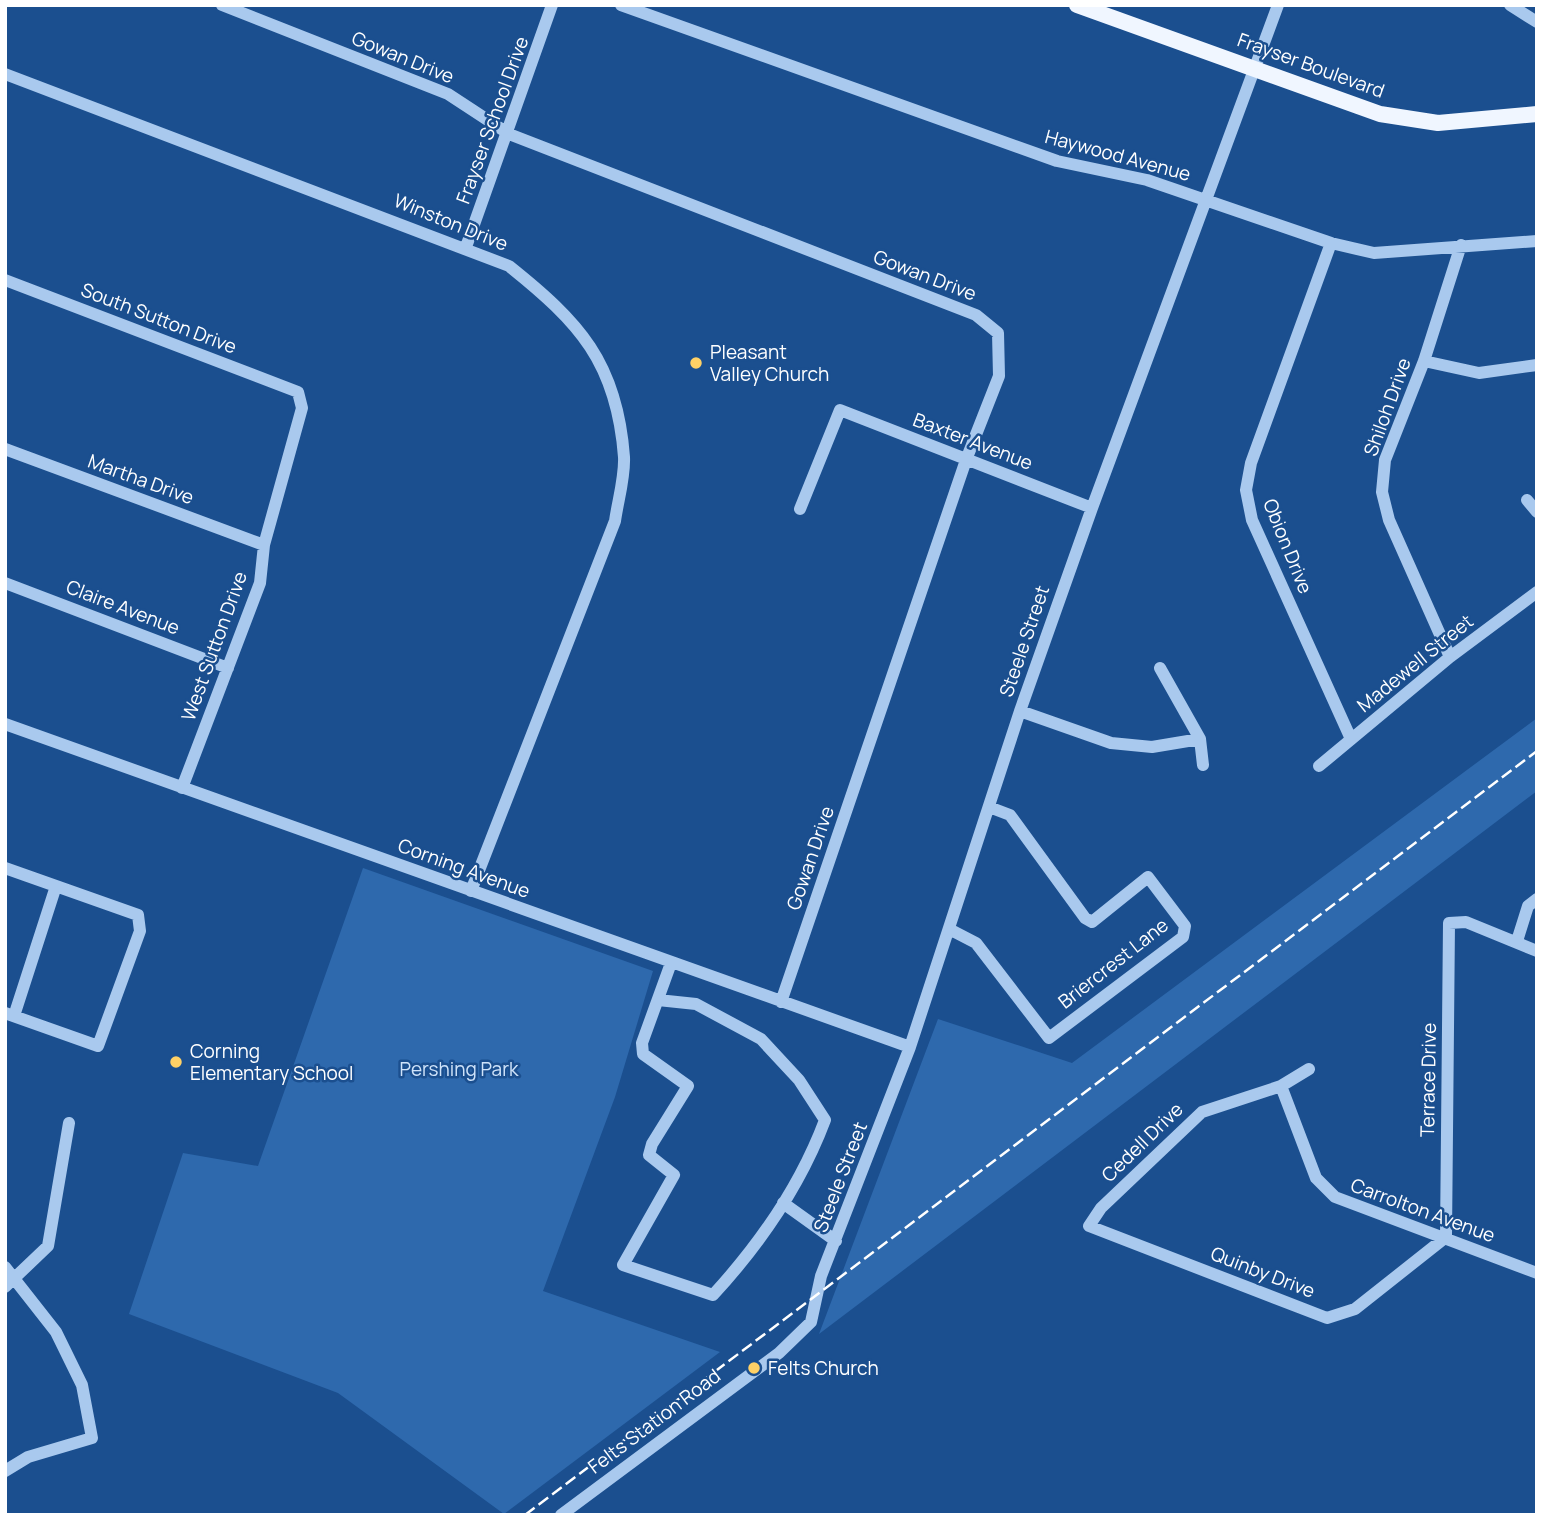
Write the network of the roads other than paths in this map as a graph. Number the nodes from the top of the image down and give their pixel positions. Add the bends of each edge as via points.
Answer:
1 (222, 5) edge
2 (552, 5) edge
3 (621, 5) edge
4 (1077, 5) edge
5 (1278, 5) edge
6 (1510, 5) edge
7 (1537, 22) edge
8 (1255, 67) junction
9 (5, 74) edge
10 (1537, 114) edge
11 (509, 134) junction
12 (1208, 199) junction
13 (1537, 241) edge
14 (1331, 243) junction
15 (1461, 245) junction
16 (466, 247) junction
17 (5, 280) edge
18 (1424, 361) junction
19 (1537, 365) edge
20 (298, 392) joint
21 (5, 449) edge
22 (966, 460) junction
23 (1527, 500) dead end
24 (1092, 508) junction
25 (800, 509) dead end
26 (1537, 512) edge
27 (264, 545) junction
28 (5, 583) edge
29 (1537, 592) edge
30 (1450, 657) junction
31 (228, 668) junction
32 (1160, 668) dead end
33 (1020, 711) junction
34 (5, 724) edge
35 (1200, 739) junction
36 (1350, 740) junction
37 (1203, 765) dead end
38 (1319, 766) dead end
39 (183, 788) junction
40 (989, 807) junction
41 (5, 867) edge
42 (56, 886) junction
43 (471, 891) junction
44 (1537, 899) edge
45 (949, 929) junction
46 (1517, 942) junction
47 (1537, 951) edge
48 (671, 963) junction
49 (658, 1000) junction
50 (781, 1002) junction
51 (10, 1014) edge
52 (911, 1048) junction
53 (1309, 1069) dead end
54 (1281, 1086) junction
55 (69, 1124) dead end
56 (783, 1203) junction
57 (1089, 1226) joint
58 (1446, 1237) junction
59 (836, 1241) junction
60 (5, 1267) edge
61 (1537, 1273) edge
62 (16, 1279) junction
63 (5, 1287) edge
64 (818, 1294) joint
65 (5, 1471) edge
66 (561, 1515) edge

1 - 11 street, Gowan Drive via 448,94
2 - 11 street, Frayser School Drive
3 - 12 street, Haywood Avenue via 1057,161 1147,180
4 - 8 main road, Frayser Boulevard
5 - 8 street, Steele Street
6 - 7 street
8 - 10 main road, Frayser Boulevard via 1407,120 1438,123
8 - 12 street, Steele Street
9 - 16 street, Winston Drive
11 - 16 street, Frayser School Drive
11 - 22 street, Gowan Drive via 976,315 998,333 1000,366
12 - 14 street, Haywood Avenue
12 - 24 street, Steele Street
13 - 15 street, Haywood Avenue
14 - 15 street, Haywood Avenue via 1374,253
14 - 36 street, Obion Drive via 1251,463 1246,490 1252,520
15 - 18 street, Shiloh Drive
16 - 43 street, Winston Drive via 509,266 559,307 587,340 612,391 624,458 615,521
17 - 20 street, South Sutton Drive
18 - 19 street via 1479,373
18 - 30 street, Shiloh Drive via 1385,460 1382,492 1389,520
20 - 27 street, West Sutton Drive via 302,408
21 - 27 street, Martha Drive
22 - 24 street, Baxter Avenue
22 - 25 street, Baxter Avenue via 840,410
22 - 50 street, Gowan Drive
23 - 26 street
24 - 33 street, Steele Street
27 - 31 street, West Sutton Drive via 260,583
28 - 31 street, Claire Avenue
29 - 30 street, Madewell Street
30 - 36 street, Madewell Street
31 - 39 street, West Sutton Drive
32 - 35 street
33 - 35 street via 1111,743 1152,747
33 - 40 street, Steele Street
34 - 39 street, Corning Avenue
35 - 37 street
36 - 38 street, Madewell Street
39 - 43 street, Corning Avenue
40 - 45 street, Steele Street
40 - 45 street, Briercrest Lane via 1010,814 1085,918 1092,922 1148,877 1185,926 1183,937 1049,1038 976,943
41 - 42 street
42 - 51 street
42 - 51 street via 138,915 140,931 98,1046
43 - 48 street, Corning Avenue
44 - 46 street via 1528,906
45 - 52 street, Steele Street
46 - 47 street
46 - 58 street, Terrace Drive via 1466,922 1449,923
48 - 49 street
48 - 50 street, Corning Avenue
49 - 56 street via 696,1004 761,1039 799,1080 825,1120
49 - 56 street via 642,1043 643,1054 688,1086 649,1155 674,1175 623,1265 713,1295 746,1260
50 - 52 street, Corning Avenue
52 - 59 street, Steele Street
53 - 54 street, Cedell Drive
54 - 57 street, Cedell Drive via 1202,1112 1101,1208
54 - 58 street, Carrolton Avenue via 1316,1178 1335,1197
55 - 62 street via 48,1246
56 - 59 street
57 - 58 street, Quinby Drive via 1327,1318 1355,1309
58 - 61 street, Carrolton Avenue
59 - 64 street, Steele Street
60 - 62 street
62 - 63 street
62 - 65 street via 56,1332 82,1385 92,1438 28,1457
64 - 66 street, Felts Station Road via 811,1322 779,1353

